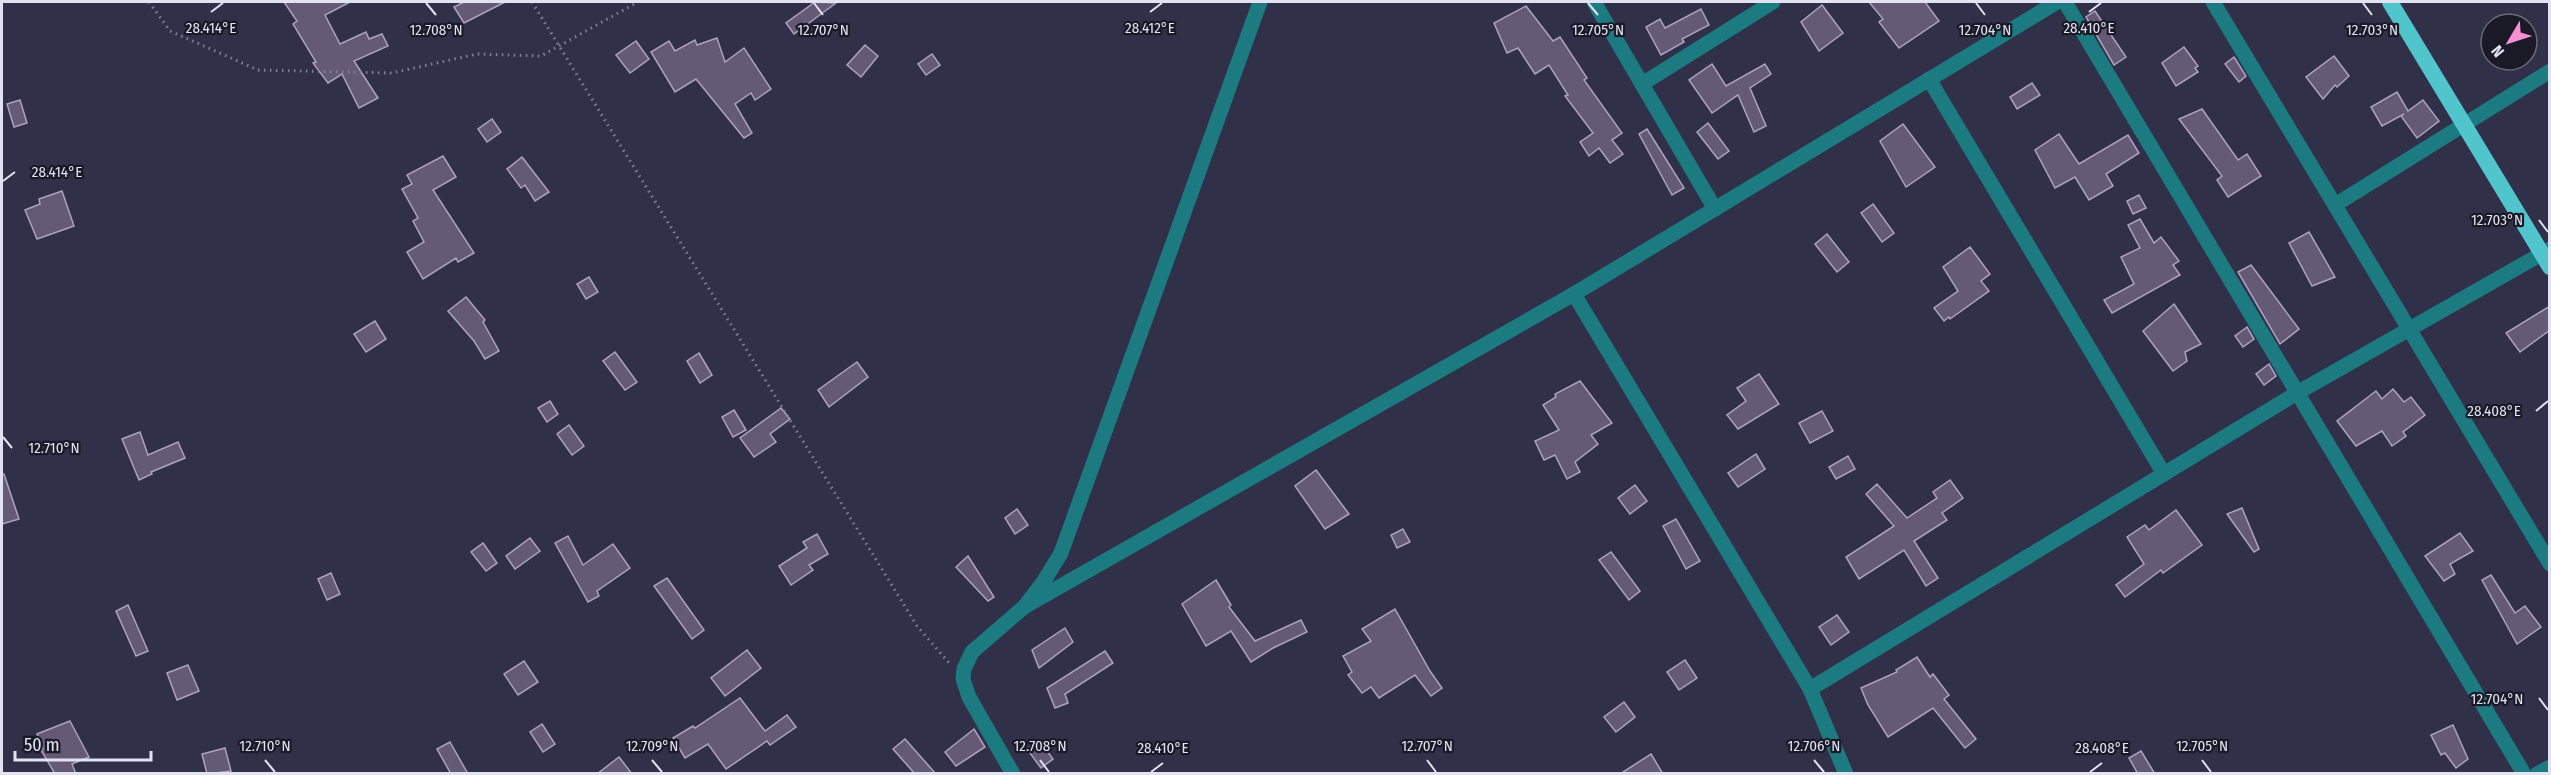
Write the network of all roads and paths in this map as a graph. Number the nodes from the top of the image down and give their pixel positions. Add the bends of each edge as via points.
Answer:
1 (149, 2) edge
2 (532, 2) edge
3 (638, 2) edge
4 (1260, 2) edge
5 (1594, 2) edge
6 (1773, 2) edge
7 (2057, 2) edge
8 (2065, 2) edge
9 (2213, 2) edge
10 (2390, 2) edge
11 (557, 46) junction
12 (2550, 71) edge
13 (1929, 79) junction
14 (1642, 84) junction
15 (2464, 124) junction
16 (2335, 205) junction
17 (1714, 209) junction
18 (2547, 256) edge
19 (1574, 294) junction
20 (2409, 329) junction
21 (2297, 393) junction
22 (2164, 474) junction
23 (2550, 564) edge
24 (1024, 607) junction
25 (963, 679) junction
26 (1810, 689) junction
27 (2550, 767) edge
28 (1013, 774) edge
29 (1846, 774) edge
30 (2524, 774) edge
31 (2537, 774) edge

1 - 11 path via 170,31 258,70 392,73 477,54 542,56
2 - 11 path
3 - 11 path
4 - 24 street via 1061,553
5 - 14 street
6 - 14 street
7 - 13 street
8 - 21 street
9 - 16 street
10 - 15 highway
11 - 25 path via 657,200 917,626
12 - 15 street
13 - 17 street
13 - 22 street
14 - 17 street
15 - 16 street
15 - 18 highway
16 - 20 street
17 - 19 street
18 - 20 street
19 - 24 street
19 - 26 street
20 - 21 street
20 - 23 street
21 - 22 street
21 - 30 street
22 - 26 street
24 - 25 street via 972,652
25 - 28 street via 969,697
26 - 29 street
27 - 31 street

